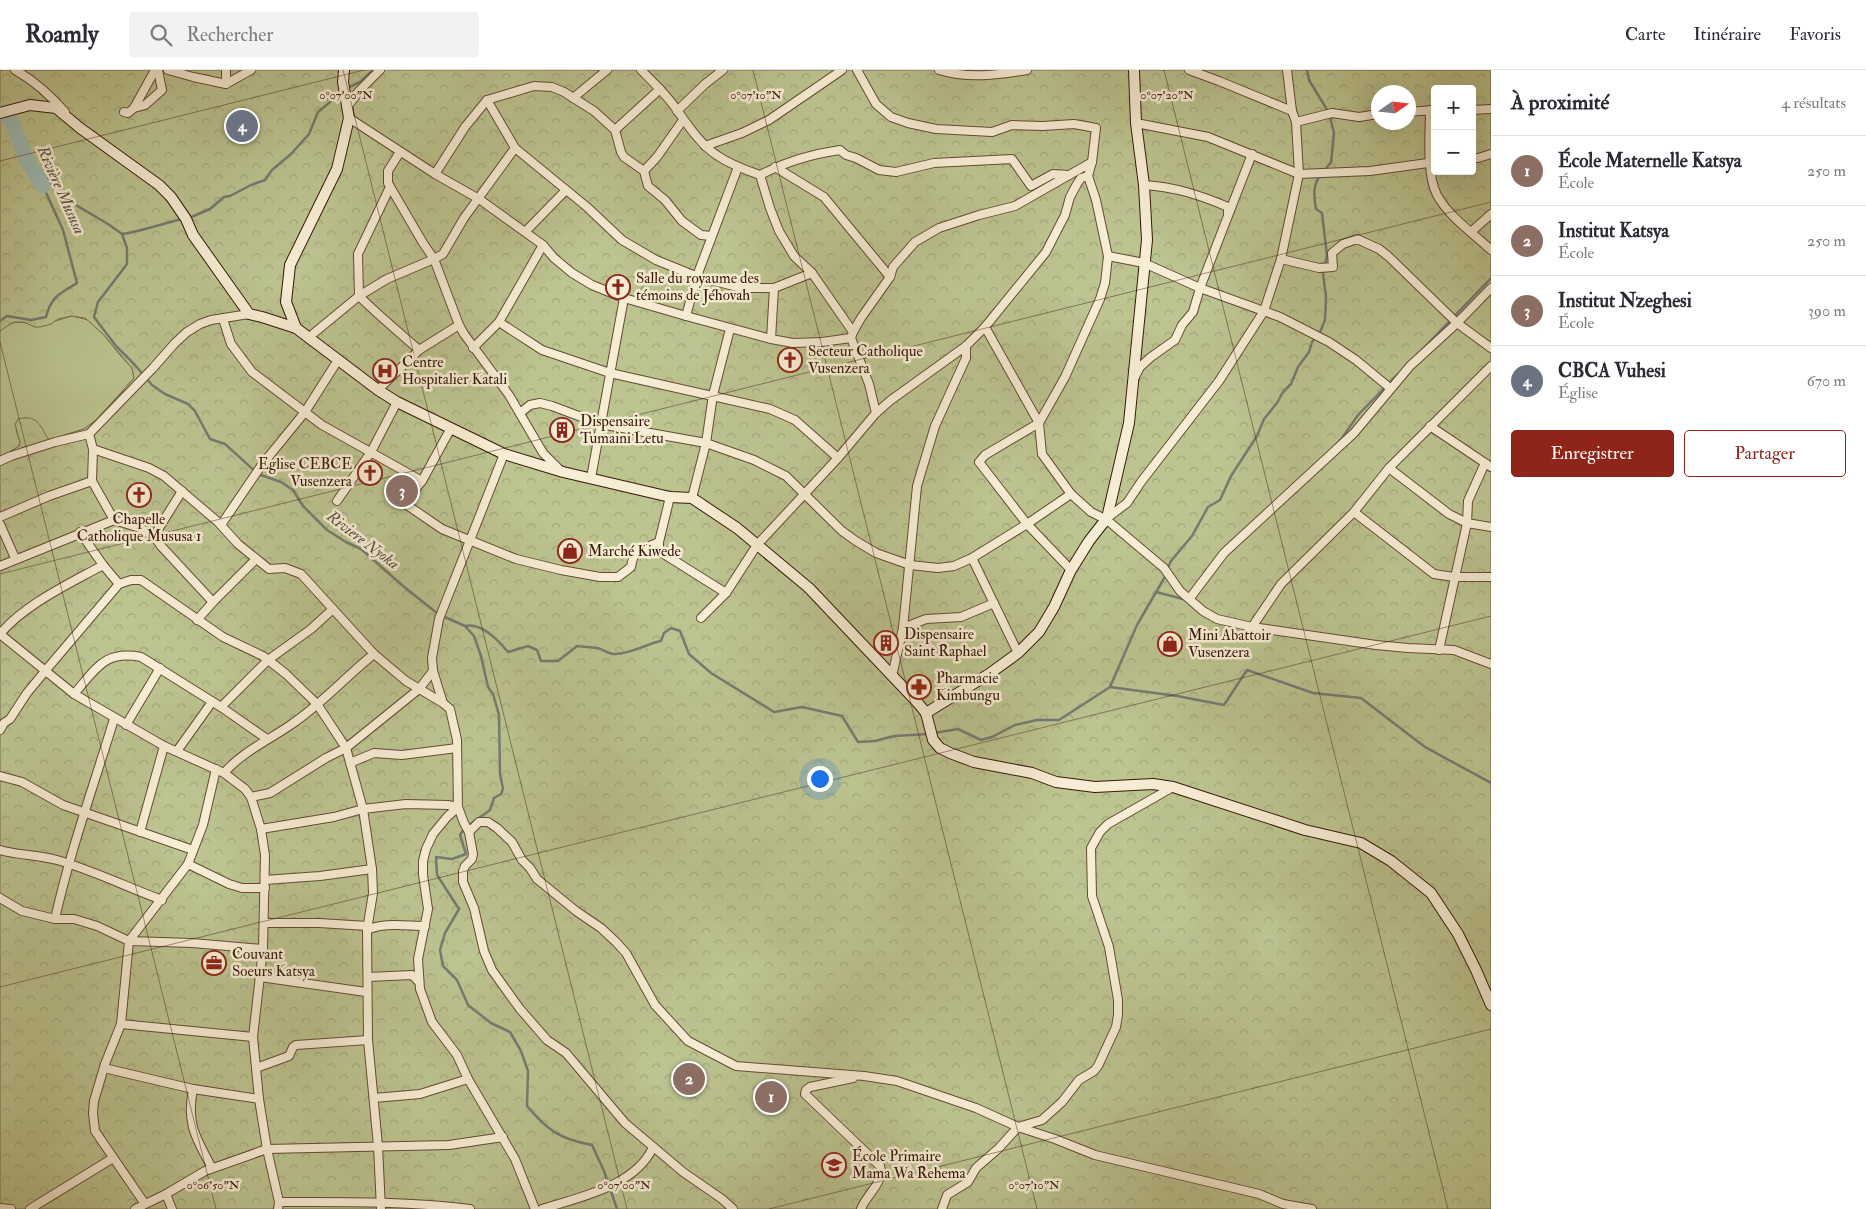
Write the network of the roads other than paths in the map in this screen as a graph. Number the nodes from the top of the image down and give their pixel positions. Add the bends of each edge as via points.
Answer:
1 (15, 70) edge
2 (156, 70) edge
3 (168, 70) edge
4 (226, 70) edge
5 (251, 70) edge
6 (344, 70) edge
7 (380, 70) edge
8 (607, 70) edge
9 (641, 70) edge
10 (723, 70) edge
11 (842, 70) edge
12 (857, 70) edge
13 (939, 70) edge
14 (1027, 70) edge
15 (1134, 70) edge
16 (1189, 70) edge
17 (1287, 70) edge
18 (226, 84) junction
19 (660, 88) junction
20 (573, 98) junction
21 (487, 100) junction
22 (347, 107) junction
23 (134, 108) junction
24 (1491, 109) edge
25 (678, 110) junction
26 (1292, 110) junction
27 (1431, 110) edge
28 (1476, 110) edge
29 (1416, 111) edge
30 (2, 112) edge
31 (124, 112) dead end
32 (1371, 115) edge
33 (349, 118) junction
34 (72, 120) junction
35 (683, 120) junction
36 (1296, 122) junction
37 (1136, 123) junction
38 (615, 130) junction
39 (705, 146) junction
40 (516, 148) junction
41 (400, 152) junction
42 (1252, 154) junction
43 (1491, 154) edge
44 (1476, 158) edge
45 (1092, 162) junction
46 (1431, 162) edge
47 (738, 167) junction
48 (775, 168) junction
49 (644, 171) junction
50 (434, 174) junction
51 (1299, 174) junction
52 (760, 175) junction
53 (1069, 175) junction
54 (1433, 175) edge
55 (1088, 176) junction
56 (1144, 186) junction
57 (390, 187) junction
58 (566, 190) junction
59 (479, 199) junction
60 (1491, 214) edge
61 (1228, 218) junction
62 (526, 231) junction
63 (1471, 232) junction
64 (711, 236) junction
65 (543, 245) junction
66 (1491, 250) edge
67 (1108, 256) junction
68 (434, 259) junction
69 (1281, 259) junction
70 (1144, 264) junction
71 (812, 273) junction
72 (697, 276) junction
73 (890, 277) junction
74 (774, 288) junction
75 (1200, 288) junction
76 (1491, 288) edge
77 (359, 296) junction
78 (624, 298) junction
79 (1264, 311) junction
80 (249, 314) junction
81 (686, 316) junction
82 (223, 319) junction
83 (499, 322) junction
84 (1457, 323) junction
85 (459, 325) junction
86 (985, 327) junction
87 (296, 328) junction
88 (730, 329) junction
89 (852, 335) junction
90 (308, 338) junction
91 (771, 339) junction
92 (966, 346) junction
93 (473, 348) junction
94 (1491, 348) edge
95 (419, 350) junction
96 (338, 360) junction
97 (1491, 366) edge
98 (610, 373) junction
99 (1134, 384) junction
100 (1390, 388) junction
101 (378, 390) junction
102 (713, 395) junction
103 (397, 402) junction
104 (305, 412) junction
105 (520, 413) junction
106 (876, 414) junction
107 (1038, 423) junction
108 (600, 424) junction
109 (1430, 426) junction
110 (450, 428) junction
111 (89, 434) junction
112 (706, 443) junction
113 (93, 449) junction
114 (371, 452) junction
115 (504, 454) junction
116 (838, 458) junction
117 (0, 461) edge
118 (1488, 465) edge
119 (1389, 468) junction
120 (562, 472) junction
121 (591, 478) junction
122 (92, 480) junction
123 (422, 481) junction
124 (182, 491) junction
125 (803, 494) junction
126 (1071, 494) junction
127 (670, 497) junction
128 (692, 498) junction
129 (337, 501) dead end
130 (1354, 512) junction
131 (0, 517) edge
132 (1107, 519) junction
133 (114, 520) junction
134 (1467, 523) junction
135 (0, 524) edge
136 (221, 524) junction
137 (1027, 524) junction
138 (1491, 527) edge
139 (80, 532) junction
140 (154, 536) junction
141 (470, 542) junction
142 (659, 542) junction
143 (758, 545) junction
144 (16, 558) junction
145 (972, 558) junction
146 (256, 559) junction
147 (910, 564) junction
148 (103, 565) junction
149 (0, 566) edge
150 (1071, 570) junction
151 (1454, 577) junction
152 (1491, 577) edge
153 (119, 584) junction
154 (726, 593) junction
155 (1190, 598) junction
156 (213, 602) junction
157 (994, 603) junction
158 (333, 609) junction
159 (701, 618) dead end
160 (197, 620) junction
161 (1252, 627) junction
162 (903, 628) junction
163 (0, 634) edge
164 (1439, 650) junction
165 (1018, 653) junction
166 (374, 654) junction
167 (268, 660) junction
168 (1491, 664) edge
169 (160, 668) junction
170 (46, 670) junction
171 (433, 672) junction
172 (892, 676) junction
173 (420, 689) junction
174 (74, 694) junction
175 (212, 702) junction
176 (443, 703) junction
177 (317, 704) junction
178 (222, 707) junction
179 (926, 713) junction
180 (114, 718) junction
181 (126, 725) junction
182 (0, 730) edge
183 (267, 739) junction
184 (164, 746) junction
185 (346, 748) junction
186 (457, 748) junction
187 (177, 751) junction
188 (350, 763) junction
189 (216, 769) junction
190 (224, 773) junction
191 (0, 776) edge
192 (1173, 787) junction
193 (251, 797) junction
194 (458, 807) junction
195 (363, 810) junction
196 (86, 812) junction
197 (466, 828) junction
198 (261, 829) junction
199 (140, 832) junction
200 (0, 850) edge
201 (193, 850) junction
202 (69, 864) junction
203 (188, 864) junction
204 (372, 869) junction
205 (265, 884) junction
206 (0, 898) edge
207 (162, 900) junction
208 (55, 919) junction
209 (265, 923) junction
210 (425, 926) junction
211 (368, 928) junction
212 (129, 941) junction
213 (264, 949) junction
214 (260, 976) junction
215 (368, 977) junction
216 (419, 982) junction
217 (366, 992) junction
218 (1491, 1005) edge
219 (121, 1024) junction
220 (253, 1037) junction
221 (368, 1040) junction
222 (104, 1068) junction
223 (256, 1068) junction
224 (864, 1076) junction
225 (468, 1079) junction
226 (193, 1089) junction
227 (374, 1098) junction
228 (259, 1099) junction
229 (1018, 1127) junction
230 (503, 1137) junction
231 (378, 1146) junction
232 (653, 1146) junction
233 (267, 1149) junction
234 (113, 1158) junction
235 (212, 1168) junction
236 (166, 1194) junction
237 (145, 1204) junction
238 (381, 1205) edge
239 (279, 1206) edge
240 (0, 1208) edge
241 (11, 1209) edge
242 (30, 1209) edge
243 (135, 1209) edge
244 (172, 1209) edge
245 (470, 1209) edge
246 (535, 1209) edge
247 (542, 1209) edge
248 (733, 1209) edge
249 (862, 1209) edge
250 (942, 1209) edge
251 (1312, 1209) edge

1 - 34 street via 30,78 54,99
2 - 23 street
2 - 23 street via 162,90 145,106
3 - 18 street
4 - 18 street
5 - 18 street
6 - 22 street
7 - 22 street
8 - 20 street
9 - 19 street
10 - 25 street
11 - 39 street via 770,120
12 - 45 street via 876,104 891,117 908,123 936,129 992,132 1012,125 1074,124 1096,128
13 - 14 street via 971,76
15 - 37 street
16 - 26 street
17 - 26 street
19 - 25 street
19 - 38 street
20 - 21 street via 552,87 534,86
20 - 38 street
21 - 40 street
21 - 50 street
22 - 33 street
23 - 31 street
24 - 28 street
25 - 35 street
26 - 36 street
27 - 29 street
30 - 34 street via 23,105 43,106 56,108
32 - 36 street via 1329,114
33 - 41 street
33 - 87 street via 337,170 290,265 286,302
34 - 80 street via 171,197 193,235
35 - 39 street
35 - 49 street
36 - 51 street
37 - 42 street via 1208,137
37 - 56 street
38 - 49 street via 624,157
39 - 47 street
40 - 58 street
40 - 59 street
41 - 50 street
41 - 57 street via 388,171
42 - 51 street
42 - 61 street
43 - 44 street
45 - 53 street
45 - 55 street
46 - 51 street via 1370,171
47 - 52 street
47 - 64 street
48 - 52 street
48 - 53 street via 819,153 840,150 879,170 896,172 934,163 1012,159 1031,186 1053,174
48 - 73 street via 824,198
49 - 64 street via 648,186 682,221 701,234
50 - 59 street
51 - 69 street
52 - 71 street via 779,231 794,256
53 - 73 street via 1015,206 939,228 915,242 893,267
54 - 63 street via 1437,194
55 - 67 street
55 - 86 street via 1077,184 1046,252
56 - 61 street via 1168,187 1214,201 1228,207
56 - 70 street via 1147,240
57 - 68 street
57 - 77 street via 358,254
58 - 62 street
58 - 72 street via 622,240 656,260
59 - 62 street
59 - 68 street via 443,254
60 - 63 street
61 - 75 street
62 - 65 street
63 - 66 street
64 - 72 street
65 - 78 street via 572,273 592,286
65 - 83 street
67 - 70 street
67 - 107 street via 1100,299 1065,377
68 - 77 street via 387,279
68 - 85 street
69 - 79 street
69 - 84 street via 1323,268 1333,267 1332,253 1357,239 1388,256
70 - 75 street
70 - 99 street
71 - 74 street
71 - 89 street
72 - 74 street via 742,288
72 - 81 street
73 - 89 street
74 - 91 street
75 - 79 street
75 - 99 street via 1193,312 1175,340 1140,367
76 - 84 street
77 - 90 street
77 - 95 street
78 - 81 street
78 - 98 street
79 - 100 street via 1329,342
79 - 132 street via 1219,381 1127,503
80 - 82 street
80 - 87 street
81 - 88 street
82 - 104 street via 231,344 252,372
82 - 111 street via 211,320 187,332
83 - 93 street
83 - 98 street via 542,350
84 - 94 street
84 - 100 street
85 - 93 street
85 - 95 street
86 - 92 street
86 - 107 street
87 - 90 street
88 - 91 street
88 - 102 street
89 - 91 street via 822,342
89 - 106 street
90 - 96 street
92 - 106 street
92 - 147 street via 966,358 935,426 917,486
93 - 105 street
95 - 101 street
96 - 101 street
96 - 104 street
97 - 109 street
98 - 102 street
98 - 108 street
99 - 132 street via 1129,423
100 - 155 street via 1354,433 1224,553
101 - 103 street
102 - 112 street
102 - 116 street via 770,408 790,417
103 - 110 street
103 - 114 street
104 - 114 street
104 - 136 street via 261,466
105 - 108 street via 530,405 540,403
105 - 120 street via 543,452
106 - 116 street
107 - 126 street via 1042,454
107 - 137 street via 985,454 979,462
108 - 112 street
108 - 121 street
109 - 118 street
109 - 119 street
110 - 115 street
110 - 123 street
111 - 113 street
111 - 117 street
112 - 125 street via 754,460 786,476
112 - 128 street
113 - 122 street
113 - 124 street via 149,468
114 - 123 street
114 - 129 street
115 - 120 street
115 - 141 street
116 - 125 street
118 - 134 street via 1468,500
119 - 130 street
119 - 134 street via 1449,514
120 - 121 street
121 - 127 street
122 - 131 street
122 - 133 street
123 - 141 street via 404,503 442,529
124 - 136 street
124 - 140 street
125 - 143 street
125 - 147 street via 856,542 876,553
126 - 132 street via 1091,512
126 - 137 street
127 - 128 street
127 - 142 street
128 - 143 street
130 - 151 street via 1425,568 1442,576
130 - 161 street via 1280,584
132 - 150 street
132 - 155 street via 1164,568 1180,591
133 - 139 street
133 - 140 street
134 - 138 street
134 - 151 street
135 - 144 street
136 - 146 street
137 - 145 street
137 - 150 street
139 - 144 street
139 - 148 street
140 - 156 street
141 - 142 street via 516,559 600,577 618,577 631,567 637,549
141 - 171 street via 438,619
142 - 154 street via 659,551
143 - 154 street
143 - 172 street via 809,588
144 - 149 street
145 - 147 street via 954,566 938,568
145 - 157 street
146 - 156 street
146 - 158 street via 269,569 285,568 301,574
147 - 162 street
148 - 153 street
148 - 163 street via 10,622
150 - 165 street via 1040,632
151 - 152 street
151 - 164 street
153 - 160 street via 141,580
153 - 170 street
154 - 159 street
155 - 161 street via 1217,619
156 - 160 street
157 - 162 street via 961,617 926,619
157 - 165 street
158 - 166 street
158 - 167 street
160 - 167 street
161 - 164 street via 1376,645
162 - 172 street
163 - 170 street
164 - 168 street via 1454,650
165 - 179 street
166 - 173 street
166 - 177 street
167 - 177 street
167 - 178 street
169 - 174 street via 128,654 110,658 102,662
169 - 175 street
169 - 181 street
170 - 174 street
170 - 182 street
171 - 173 street
171 - 176 street
172 - 179 street
173 - 176 street
173 - 185 street
174 - 180 street
175 - 178 street
175 - 187 street
176 - 186 street via 450,709
177 - 183 street via 290,726
177 - 185 street
178 - 183 street
179 - 192 street via 933,740 940,748 974,762 1032,773 1056,782 1094,787 1153,784
180 - 181 street
180 - 196 street
181 - 184 street
183 - 190 street
184 - 187 street
184 - 199 street
185 - 188 street
185 - 193 street via 270,793
186 - 188 street via 402,756 374,753
186 - 194 street
187 - 189 street
188 - 195 street
189 - 190 street
189 - 201 street via 203,825
190 - 193 street
191 - 196 street via 22,782 63,805
192 - 218 street via 1305,830 1361,843 1391,861 1431,894 1458,934
192 - 229 street via 1108,824 1091,848 1092,896 1115,977 1118,1000 1116,1027 1094,1071 1080,1080 1042,1120
193 - 198 street
194 - 195 street via 406,804
194 - 197 street
194 - 210 street via 433,834 426,849 422,875 428,909
195 - 198 street via 334,818
195 - 204 street
196 - 199 street
196 - 202 street
197 - 224 street via 479,822 488,822 497,828 512,842 537,879 602,928 626,953 655,1005 688,1041 736,1066
197 - 232 street via 473,854 463,872 463,882 474,908 484,951 498,980 547,1040 566,1053 625,1123
198 - 205 street
199 - 201 street
200 - 202 street
201 - 203 street
202 - 207 street
202 - 208 street
203 - 205 street via 242,888
203 - 207 street
204 - 205 street
204 - 211 street via 373,893
205 - 209 street
206 - 208 street via 22,911
207 - 212 street
208 - 212 street via 74,918
209 - 211 street via 319,923
209 - 213 street
210 - 211 street via 380,925
210 - 216 street via 418,959
211 - 215 street
212 - 213 street
212 - 219 street
213 - 214 street
214 - 217 street
214 - 220 street
215 - 216 street via 412,975
215 - 217 street
216 - 225 street via 432,1022 457,1055
217 - 221 street
219 - 220 street
219 - 222 street
220 - 223 street
221 - 223 street via 296,1045 289,1056
221 - 227 street
222 - 226 street
222 - 234 street via 93,1113 96,1131
223 - 228 street
224 - 229 street via 927,1090
224 - 249 street via 810,1087 805,1094 880,1166 881,1178
225 - 227 street via 420,1094
225 - 230 street
226 - 228 street
226 - 235 street via 190,1105 193,1131
227 - 231 street
228 - 233 street
229 - 250 street via 976,1168 968,1182 947,1195
229 - 251 street via 1094,1155
230 - 231 street via 449,1145
230 - 246 street
231 - 233 street
231 - 238 street
232 - 247 street via 648,1159 623,1178 581,1197
232 - 248 street
233 - 235 street
233 - 239 street
234 - 237 street
234 - 242 street
235 - 236 street
236 - 237 street
236 - 244 street
237 - 243 street
238 - 239 street
238 - 245 street via 417,1203
240 - 241 street

